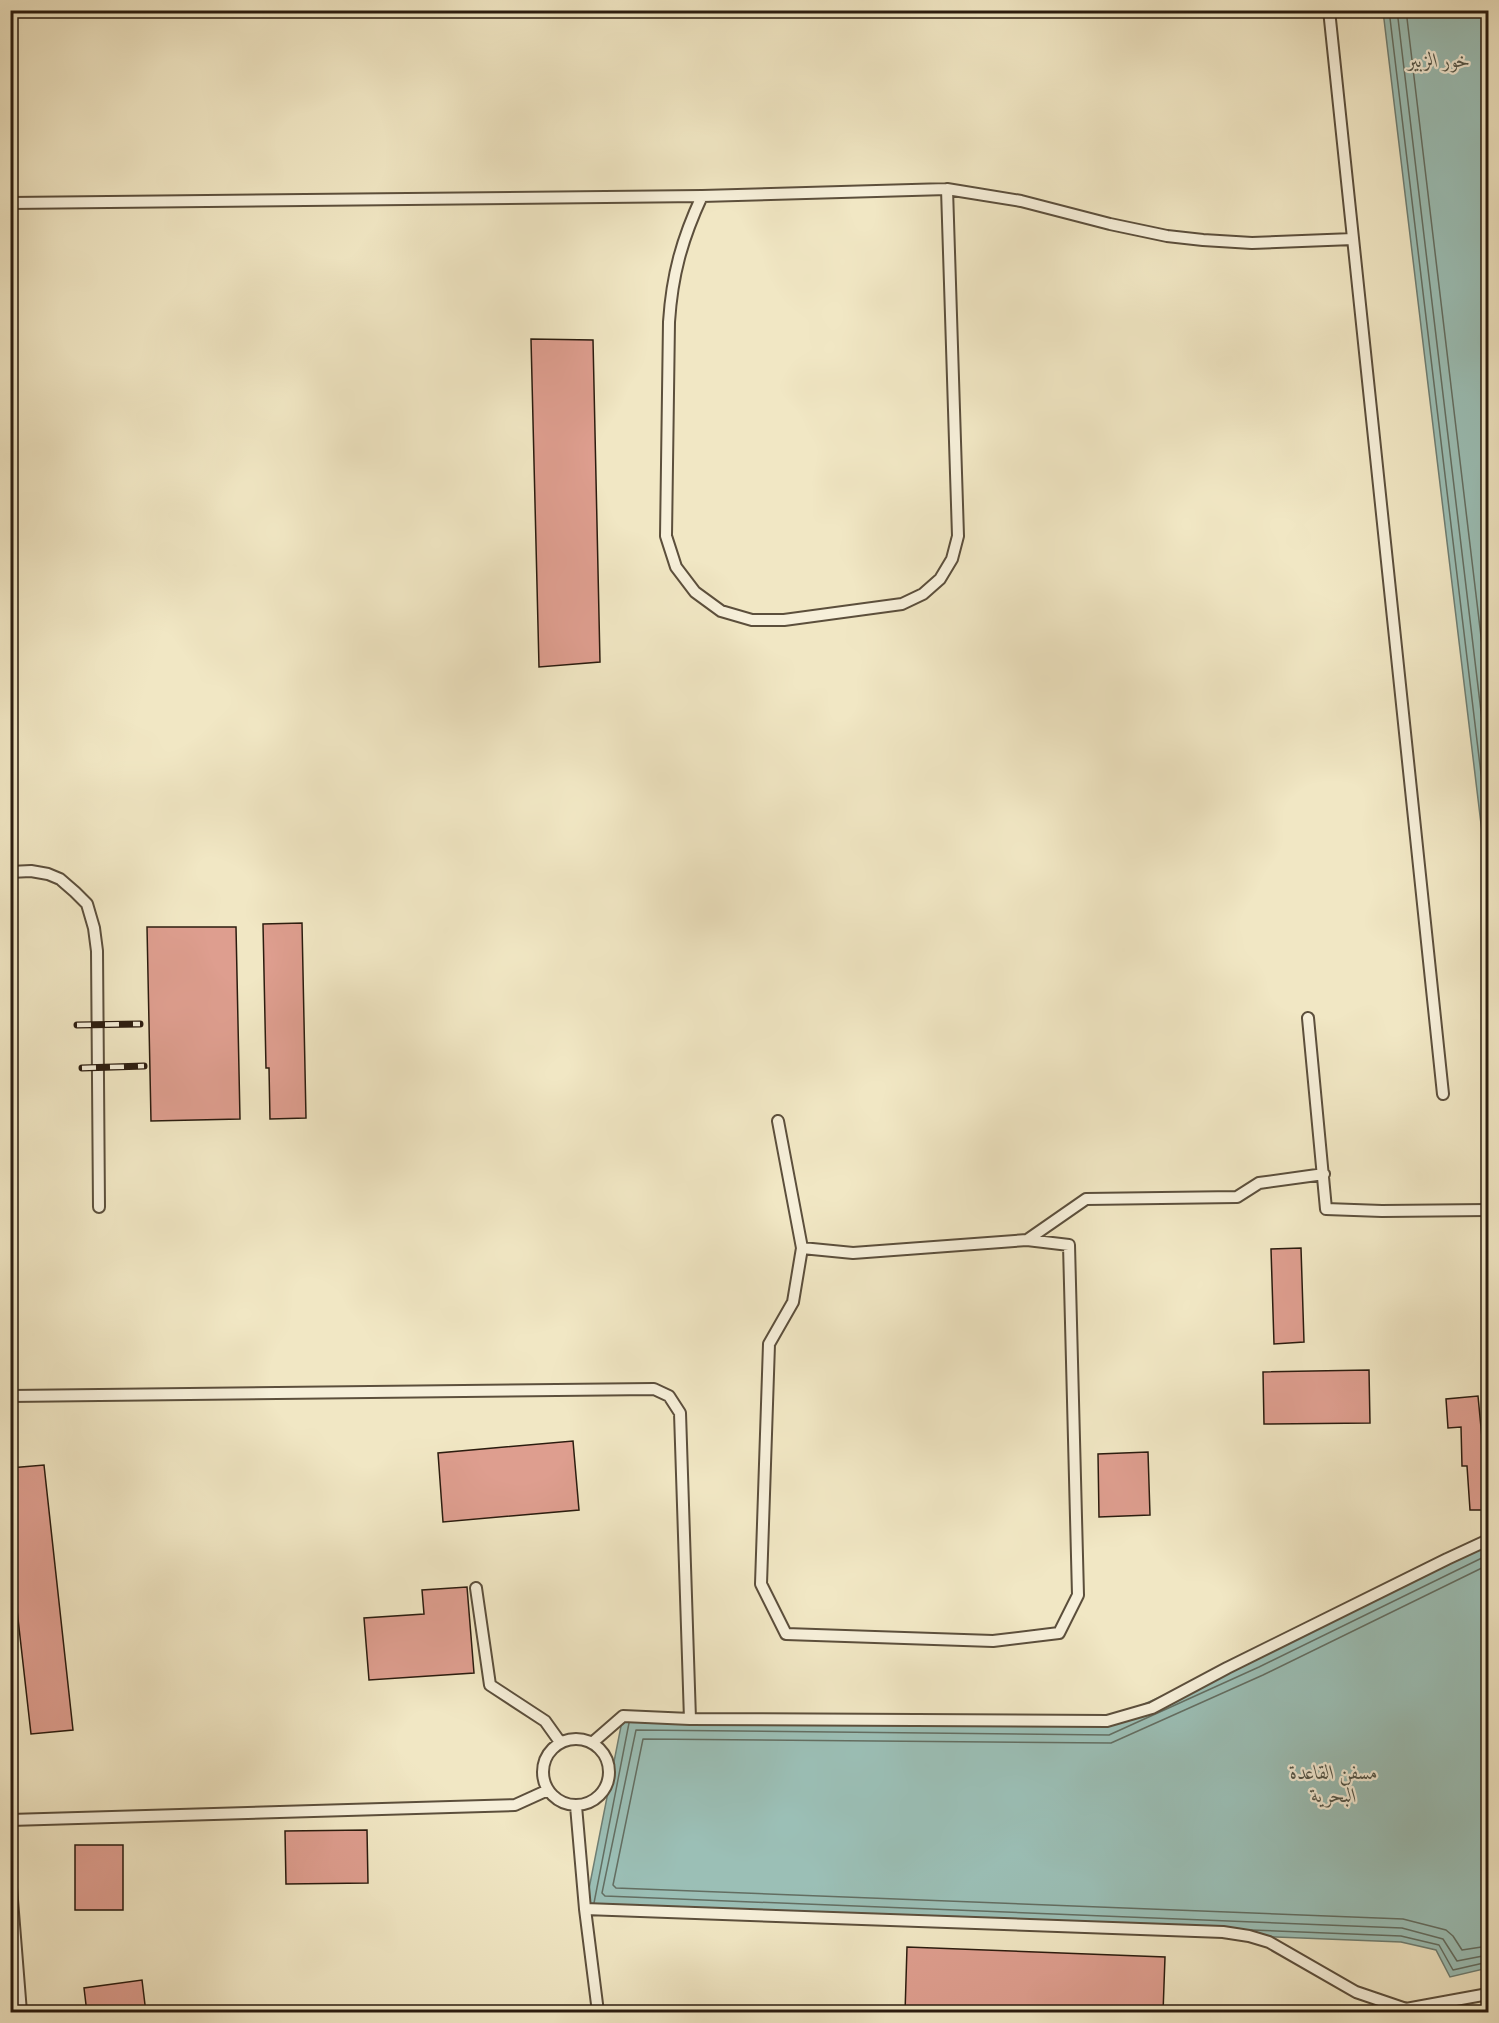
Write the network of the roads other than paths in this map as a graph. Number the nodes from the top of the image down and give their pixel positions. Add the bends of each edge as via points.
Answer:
1 (1329, 10) edge
2 (947, 189) junction
3 (702, 196) junction
4 (10, 203) edge
5 (1353, 239) junction
6 (10, 872) edge
7 (1308, 1018) dead end
8 (1443, 1094) dead end
9 (778, 1121) dead end
10 (1324, 1174) junction
11 (99, 1207) dead end
12 (1488, 1210) edge
13 (1028, 1240) junction
14 (802, 1248) junction
15 (10, 1396) edge
16 (1488, 1540) edge
17 (476, 1588) dead end
18 (690, 1719) junction
19 (560, 1742) junction
20 (592, 1743) junction
21 (548, 1790) junction
22 (576, 1806) junction
23 (10, 1821) edge
24 (10, 1875) edge
25 (585, 1909) junction
26 (1488, 1994) edge
27 (1406, 2011) edge
28 (21, 2013) edge
29 (598, 2013) edge

1 - 5 lane
2 - 3 lane
2 - 3 lane via 958,536 952,559 940,579 923,594 902,604 784,620 752,620 712,605 695,592 676,567 666,536 671,290 688,226
2 - 5 lane via 1194,239 1252,243
3 - 4 lane
5 - 8 lane
6 - 11 lane via 31,871 60,879 87,904 94,928
7 - 10 lane
9 - 14 lane
10 - 12 lane via 1326,1209
10 - 13 lane via 1259,1184 1237,1197 1086,1199
13 - 14 lane via 853,1253
13 - 14 lane via 1069,1245 1078,1595 1059,1633 993,1641 786,1634 761,1584 769,1344 793,1302
15 - 18 lane via 654,1389 669,1396 680,1413
16 - 18 lane via 1253,1654 1152,1708 1107,1721
17 - 19 lane via 490,1685 545,1721
18 - 20 lane via 623,1716
19 - 20 lane via 582,1739
19 - 21 lane via 551,1749 542,1769
20 - 22 lane via 607,1759 608,1780 596,1798
21 - 22 lane via 555,1799
21 - 23 lane via 515,1805
22 - 25 lane
24 - 28 lane
25 - 27 lane via 1223,1932 1269,1942 1356,1992
25 - 29 lane
26 - 27 lane

